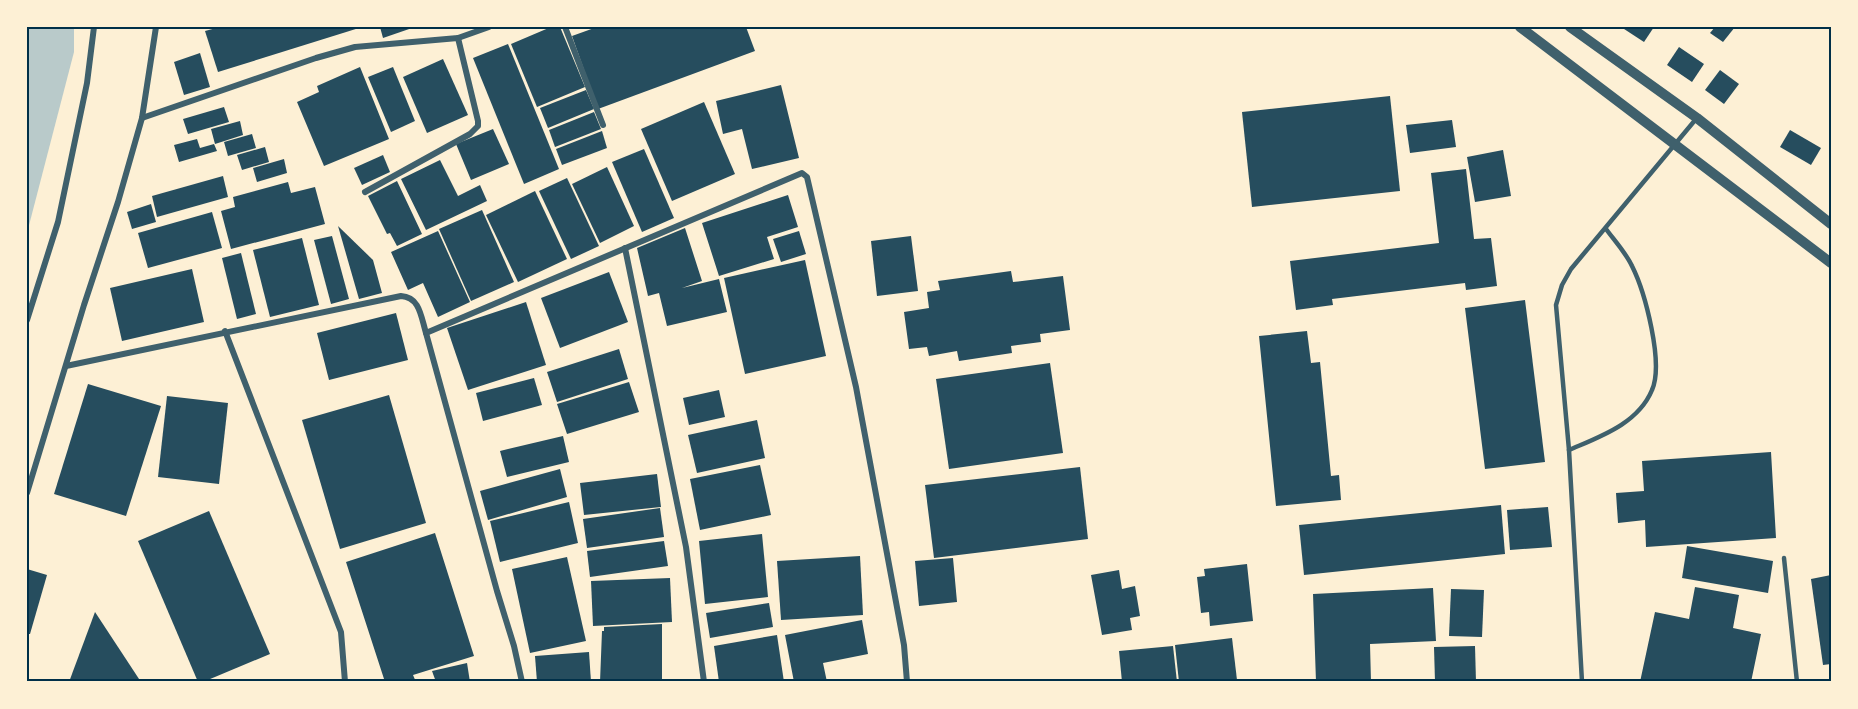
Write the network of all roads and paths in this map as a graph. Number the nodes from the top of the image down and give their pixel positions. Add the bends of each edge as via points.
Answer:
1 (94, 27) edge
2 (156, 27) edge
3 (489, 27) edge
4 (565, 27) edge
5 (1520, 27) edge
6 (1570, 27) edge
7 (458, 38) junction
8 (142, 118) junction
9 (1697, 118) junction
10 (603, 125) dead end
11 (1675, 144) junction
12 (365, 192) dead end
13 (1831, 224) edge
14 (1606, 229) junction
15 (625, 248) junction
16 (1831, 264) edge
17 (27, 320) edge
18 (225, 331) junction
19 (426, 333) junction
20 (66, 366) junction
21 (1569, 450) junction
22 (27, 493) edge
23 (1784, 558) dead end
24 (345, 682) edge
25 (522, 682) edge
26 (704, 682) edge
27 (907, 682) edge
28 (1582, 682) edge
29 (1797, 682) edge

1 - 17 street via 87,83 58,222
2 - 8 street
3 - 7 street
4 - 10 street
5 - 11 street
6 - 9 street
7 - 8 street via 355,47
7 - 12 street via 478,126 471,134
8 - 20 street
9 - 11 lane
9 - 13 street
11 - 14 lane
11 - 16 street
14 - 21 lane via 1571,269 1556,304
14 - 21 lane via 1631,264 1642,288 1657,366 1652,390 1639,408 1613,431
15 - 19 street
15 - 26 street via 686,547
15 - 27 street via 799,174 807,177 856,387 904,645
18 - 19 street via 401,296 417,303
18 - 20 street
18 - 24 street via 341,632
19 - 25 street
20 - 22 street
21 - 28 lane
23 - 29 lane

